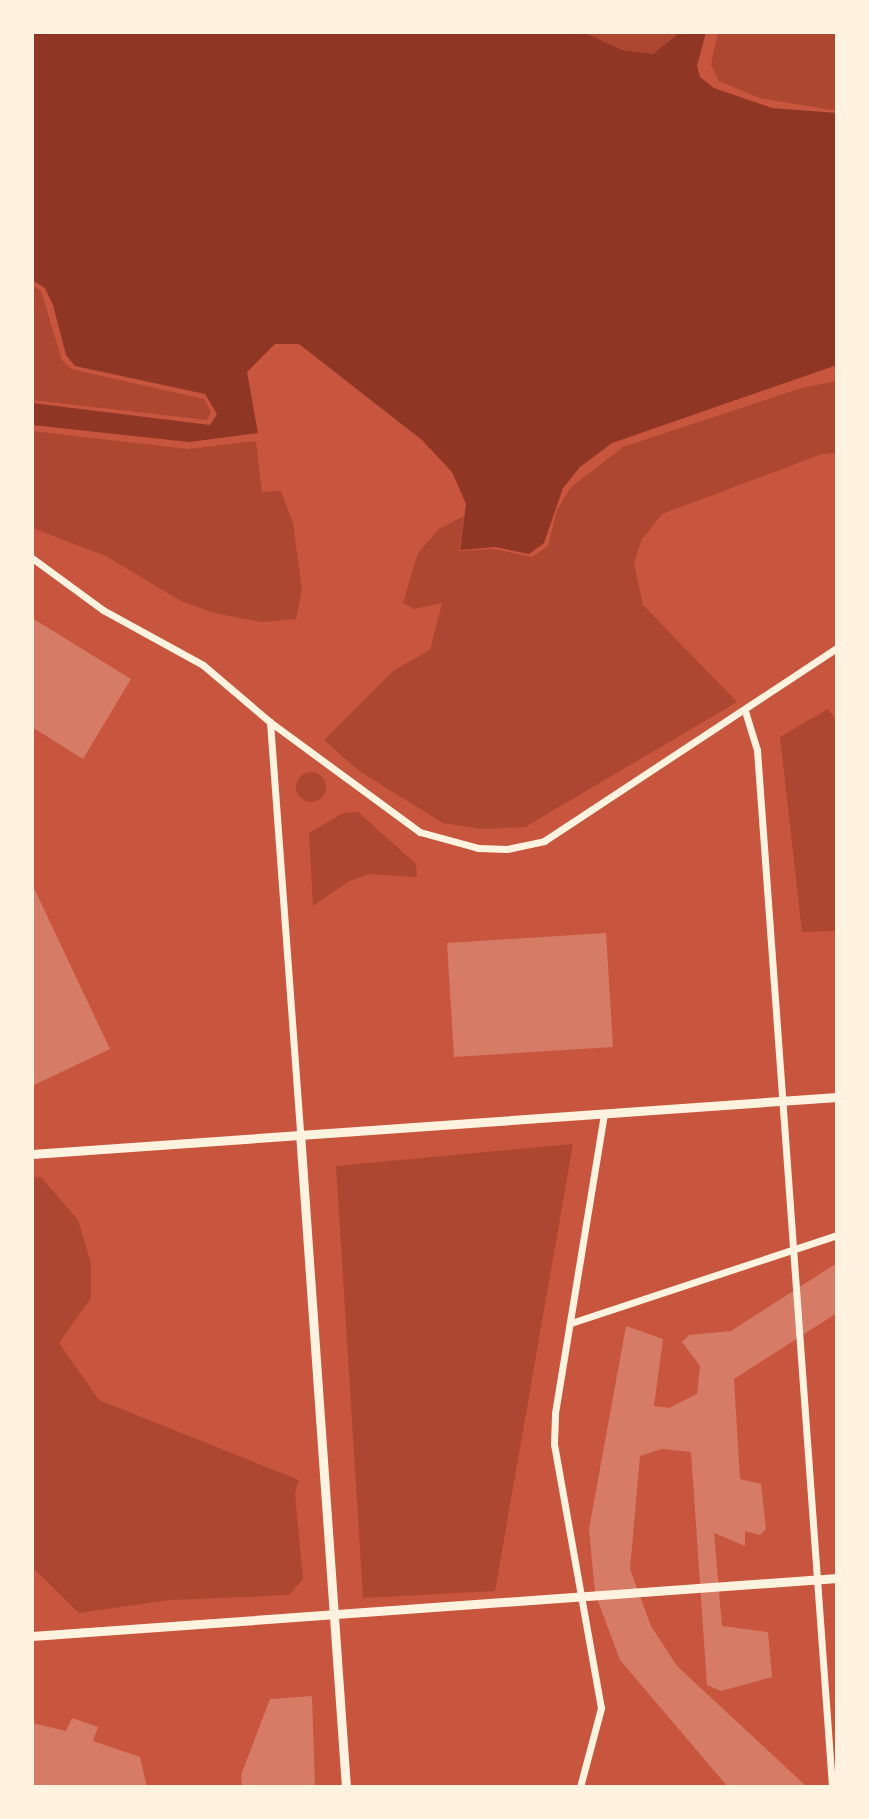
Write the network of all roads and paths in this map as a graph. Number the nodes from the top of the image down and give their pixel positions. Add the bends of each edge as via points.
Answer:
1 (32, 558) edge
2 (837, 648) edge
3 (745, 711) junction
4 (270, 722) junction
5 (837, 1097) edge
6 (783, 1101) junction
7 (604, 1113) junction
8 (300, 1133) junction
9 (32, 1154) edge
10 (837, 1235) edge
11 (794, 1250) junction
12 (571, 1323) junction
13 (837, 1578) edge
14 (818, 1579) junction
15 (584, 1595) junction
16 (332, 1616) junction
17 (32, 1636) edge
18 (346, 1787) edge
19 (580, 1787) edge
20 (832, 1787) edge

1 - 4 street via 103,610 203,665
2 - 3 street
3 - 4 street via 544,841 507,849 478,848 420,832
3 - 6 street via 757,750
4 - 8 street
5 - 6 street
6 - 7 street
6 - 11 street
7 - 8 street
7 - 12 street
8 - 9 street
8 - 16 street
10 - 11 street
11 - 12 street
11 - 14 street
12 - 15 street via 554,1444
13 - 14 street
14 - 15 street
14 - 20 street
15 - 16 street
15 - 19 street via 601,1708
16 - 17 street
16 - 18 street

